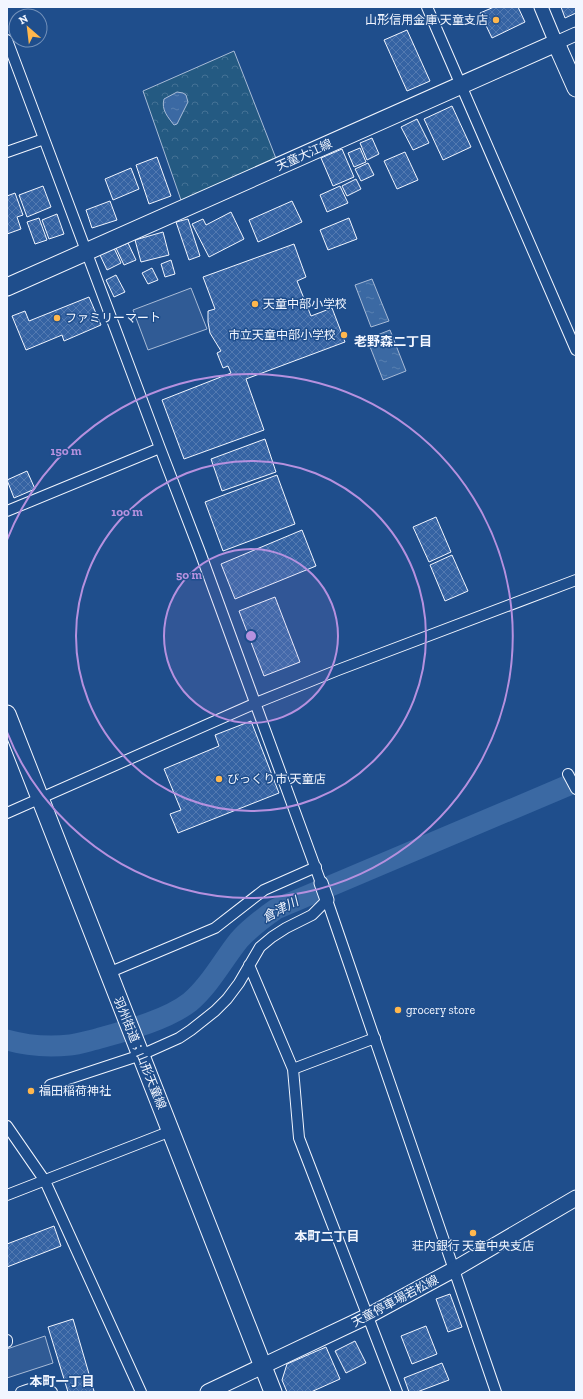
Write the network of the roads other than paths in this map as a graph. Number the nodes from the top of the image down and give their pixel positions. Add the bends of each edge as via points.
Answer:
1 (427, 7) edge
2 (541, 7) edge
3 (576, 34) edge
4 (7, 40) edge
5 (556, 43) junction
6 (461, 86) junction
7 (576, 88) edge
8 (44, 139) junction
9 (7, 152) edge
10 (86, 252) junction
11 (7, 287) edge
12 (576, 350) edge
13 (160, 448) junction
14 (7, 511) edge
15 (576, 580) edge
16 (256, 703) junction
17 (7, 714) edge
18 (568, 774) dead end
19 (576, 789) edge
20 (40, 798) junction
21 (7, 812) edge
22 (316, 867) junction
23 (322, 883) joint
24 (327, 900) junction
25 (250, 965) junction
26 (108, 973) junction
27 (375, 1038) junction
28 (140, 1052) junction
29 (293, 1069) junction
30 (50, 1085) dead end
31 (7, 1126) edge
32 (171, 1131) junction
33 (45, 1181) junction
34 (7, 1195) edge
35 (576, 1198) edge
36 (454, 1270) junction
37 (368, 1316) junction
38 (263, 1366) junction
39 (21, 1392) edge
40 (52, 1392) edge
41 (141, 1392) edge
42 (208, 1392) edge
43 (273, 1392) edge
44 (397, 1392) edge
45 (496, 1392) edge

1 - 6 street
2 - 5 street
3 - 5 street
4 - 8 street
5 - 6 main road, 天童大江線
5 - 7 main road
6 - 10 main road, 天童大江線
6 - 12 street
8 - 9 street
8 - 10 street
10 - 11 main road, 天童大江線
10 - 13 street
13 - 14 street
13 - 16 street
15 - 16 street
16 - 20 street
16 - 22 street
17 - 20 main road, 羽州街道；山形天童線
18 - 19 street
20 - 21 street
20 - 26 main road, 羽州街道；山形天童線
22 - 23 street
22 - 26 street via 264,890 215,928
23 - 24 street
24 - 25 street via 312,915 286,928 260,947
24 - 27 street
25 - 28 street via 227,999 205,1020 179,1038
25 - 29 street
26 - 28 main road, 羽州街道；山形天童線
27 - 29 street
27 - 36 street
28 - 30 street
28 - 32 main road, 羽州街道；山形天童線
29 - 37 street via 299,1138
31 - 33 street
32 - 33 street
32 - 38 main road, 羽州街道；山形天童線
33 - 34 street
33 - 41 street
35 - 36 main road, 天童停車場若松線
36 - 37 main road, 天童停車場若松線
36 - 45 street
37 - 38 main road, 天童停車場若松線
37 - 44 street
38 - 42 main road, 天童停車場若松線
38 - 43 main road, 羽州街道；山形天童線
39 - 40 street via 41,1386 49,1388

